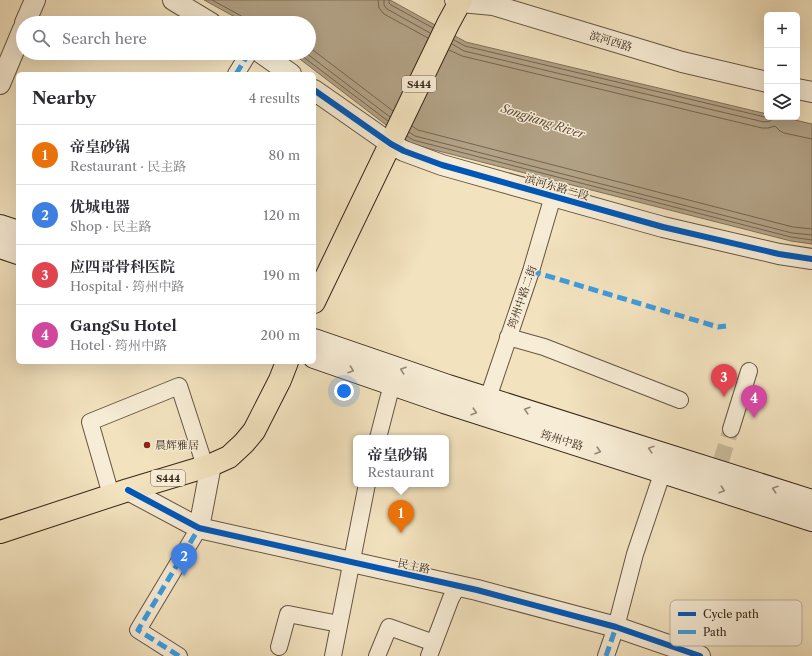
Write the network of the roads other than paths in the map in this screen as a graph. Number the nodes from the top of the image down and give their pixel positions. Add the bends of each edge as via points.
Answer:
1 (35, 0) edge
2 (172, 0) edge
3 (459, 1) edge
4 (28, 16) edge
5 (199, 16) edge
6 (16, 46) edge
7 (245, 60) edge
8 (271, 60) edge
9 (237, 72) edge
10 (288, 72) edge
11 (764, 81) edge
12 (0, 84) edge
13 (800, 89) edge
14 (316, 91) edge
15 (812, 92) edge
16 (391, 144) junction
17 (553, 196) junction
18 (0, 226) edge
19 (16, 231) edge
20 (0, 247) edge
21 (16, 252) edge
22 (812, 258) edge
23 (316, 298) edge
24 (508, 337) junction
25 (316, 341) edge
26 (316, 358) edge
27 (286, 364) edge
28 (749, 371) dead end
29 (392, 384) junction
30 (488, 398) junction
31 (680, 400) dead end
32 (731, 428) tunnel mouth
33 (379, 435) edge
34 (211, 465) junction
35 (663, 471) junction
36 (366, 487) edge
37 (119, 493) junction
38 (811, 504) edge
39 (200, 528) junction
40 (0, 532) edge
41 (351, 562) junction
42 (458, 586) junction
43 (339, 624) junction
44 (616, 627) junction
45 (670, 646) edge
46 (671, 646) edge
47 (279, 647) dead end
48 (432, 649) edge
49 (179, 656) edge
50 (333, 656) edge
51 (377, 656) edge
52 (606, 656) edge
53 (700, 656) edge

1 - 4 street
2 - 5 street
3 - 11 street, 滨河西路 via 493,4 682,62
3 - 16 main road, S444
6 - 12 street
7 - 9 street
8 - 10 street
13 - 15 street
14 - 16 street, 滨河东路二段
16 - 17 street, 滨河东路二段 via 442,165
16 - 23 main road, S444
17 - 22 street, 滨河东路二段 via 663,227 779,254
17 - 24 street, 筠州中路二街
18 - 19 main road
20 - 21 main road
24 - 30 street, 筠州中路二街
24 - 31 street via 544,347
30 -> 25 main road, 筠州中路
26 -> 29 main road, 筠州中路
27 - 34 main road, S444 via 254,431 229,457
28 - 32 street
29 - 33 street
29 -> 35 main road, 筠州中路
38 -> 30 main road, 筠州中路 via 719,466
34 - 37 main road, S444
34 - 37 street via 202,460 179,386 90,422
34 - 39 street
35 -> 38 main road, 筠州中路
35 - 44 street via 635,554
36 - 41 street
37 - 39 street, 民主路
37 - 40 main road, S444
39 - 41 street, 民主路
39 - 49 street via 138,630
41 - 42 street, 民主路
41 - 43 street
42 - 44 street, 民主路
42 - 48 street via 450,598
43 - 47 street via 288,614
43 - 50 street
44 - 45 street, 民主路
44 - 52 street
46 - 53 street, 民主路
48 - 51 street via 389,627

